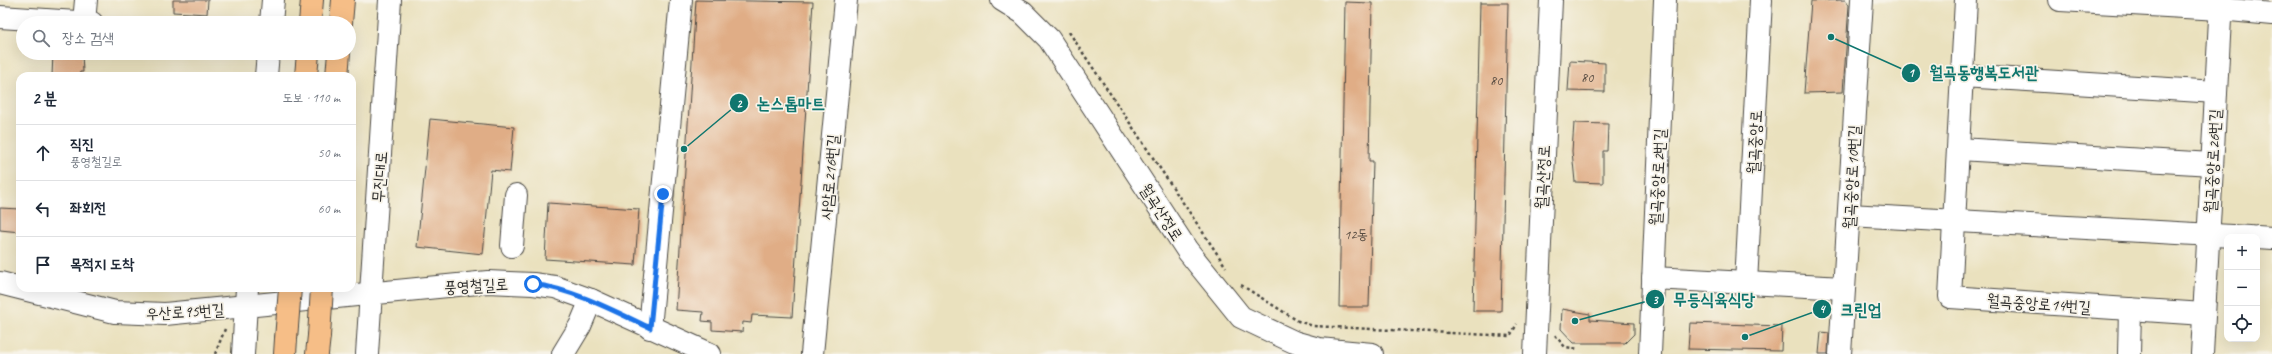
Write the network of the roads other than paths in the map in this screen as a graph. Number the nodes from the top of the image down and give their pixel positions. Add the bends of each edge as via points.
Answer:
1 (86, 0) edge
2 (273, 0) edge
3 (312, 0) edge
4 (343, 0) edge
5 (390, 0) edge
6 (681, 0) edge
7 (846, 0) edge
8 (1002, 0) edge
9 (1551, 0) edge
10 (1665, 0) edge
11 (1761, 0) edge
12 (1862, 0) edge
13 (1966, 0) edge
14 (2060, 0) edge
15 (2220, 4) edge
16 (2272, 14) edge
17 (87, 16) edge
18 (272, 16) edge
19 (311, 16) edge
20 (342, 16) edge
21 (0, 17) edge
22 (16, 18) edge
23 (267, 60) edge
24 (307, 60) edge
25 (339, 60) edge
26 (266, 72) edge
27 (306, 72) edge
28 (338, 72) edge
29 (1962, 76) junction
30 (2216, 92) junction
31 (1959, 149) junction
32 (2212, 164) junction
33 (516, 195) dead end
34 (1848, 215) junction
35 (1956, 221) junction
36 (2208, 235) junction
37 (2224, 236) edge
38 (2260, 237) edge
39 (2272, 238) edge
40 (512, 246) dead end
41 (1653, 278) junction
42 (0, 283) edge
43 (1746, 283) junction
44 (16, 287) edge
45 (1844, 288) junction
46 (36, 292) edge
47 (290, 292) edge
48 (322, 292) edge
49 (372, 293) junction
50 (591, 300) junction
51 (242, 301) edge
52 (2130, 309) junction
53 (2204, 314) junction
54 (650, 328) junction
55 (318, 345) edge
56 (286, 347) edge
57 (243, 354) edge
58 (367, 354) edge
59 (563, 354) edge
60 (710, 354) edge
61 (812, 354) edge
62 (1372, 354) edge
63 (1536, 354) edge
64 (1650, 354) edge
65 (1840, 354) edge
66 (2129, 354) edge
67 (2202, 354) edge

1 - 17 street
2 - 18 street
3 - 19 highway
4 - 20 highway
5 - 49 street, 무진대로
6 - 54 street
7 - 61 street, 사암로216번길
8 - 62 street, 월곡산정로 via 1024,13 1049,39 1187,250 1241,317 1294,342 1319,349
9 - 63 street, 월곡산정로
10 - 41 street, 월곡중앙로2번길
11 - 43 street, 월곡중앙로
12 - 34 street, 월곡중앙로10번길
13 - 29 street, 월곡중앙로14번길
14 - 15 street
15 - 16 street
15 - 30 street, 월곡중앙로26번길
21 - 22 street
23 - 26 street
24 - 27 highway
25 - 28 highway
29 - 30 street
29 - 31 street, 월곡중앙로14번길
30 - 32 street, 월곡중앙로26번길
31 - 32 street
31 - 35 street, 월곡중앙로14번길
32 - 36 street, 월곡중앙로26번길
33 - 40 street
34 - 35 street
34 - 45 street, 월곡중앙로10번길
35 - 36 street
35 - 52 street, 월곡중앙로14번길 via 1950,297
36 - 37 street
36 - 53 street, 월곡중앙로26번길
38 - 39 street
41 - 43 street
41 - 64 street, 월곡중앙로2번길
42 - 44 street, 우산로95번길
43 - 45 street
45 - 65 street, 월곡중앙로10번길
46 - 51 street, 우산로95번길 via 115,312 165,314
47 - 56 highway, bridge
48 - 55 highway, bridge
49 - 50 street, 풍영철길로 via 507,282 555,287
49 - 51 street, 우산로95번길
49 - 58 street, 무진대로
50 - 54 street, 풍영철길로
50 - 59 street via 580,326
51 - 57 street
52 - 53 street, 월곡중앙로14번길
52 - 66 street
53 - 67 street, 월곡중앙로26번길
54 - 60 street, 풍영철길로

